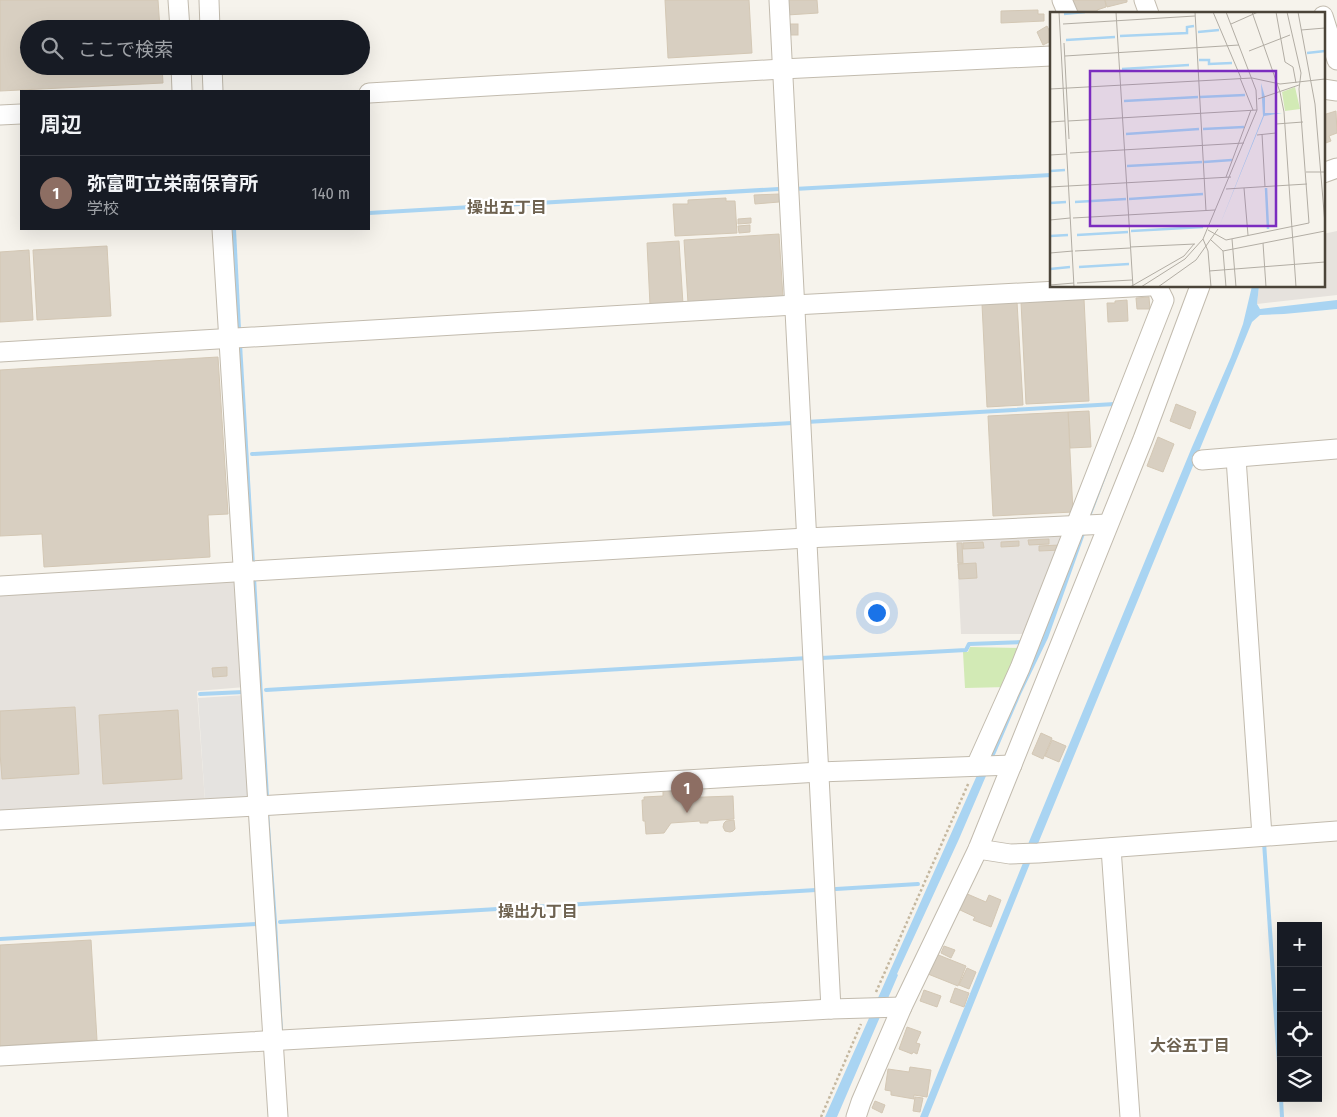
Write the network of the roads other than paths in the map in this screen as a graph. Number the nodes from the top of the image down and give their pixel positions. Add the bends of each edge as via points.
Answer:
1 (178, 0) edge
2 (209, 0) edge
3 (779, 0) edge
4 (1062, 0) edge
5 (1144, 0) edge
6 (1318, 0) edge
7 (1067, 12) edge
8 (1148, 12) edge
9 (1322, 12) edge
10 (1324, 18) edge
11 (179, 20) edge
12 (210, 20) edge
13 (1050, 56) edge
14 (1337, 60) edge
15 (782, 69) junction
16 (181, 75) edge
17 (212, 75) edge
18 (1324, 89) edge
19 (182, 90) edge
20 (213, 90) edge
21 (1337, 91) edge
22 (370, 93) edge
23 (20, 114) edge
24 (0, 115) edge
25 (1337, 168) edge
26 (1324, 173) edge
27 (222, 230) edge
28 (1113, 288) edge
29 (1158, 288) edge
30 (1199, 288) edge
31 (794, 305) junction
32 (229, 338) junction
33 (0, 352) edge
34 (1337, 449) edge
35 (1236, 458) junction
36 (1202, 460) dead end
37 (1093, 525) junction
38 (806, 538) junction
39 (243, 572) junction
40 (0, 586) edge
41 (994, 766) junction
42 (818, 772) junction
43 (258, 806) junction
44 (0, 820) edge
45 (1337, 831) edge
46 (1262, 836) junction
47 (1111, 848) junction
48 (978, 849) junction
49 (886, 1007) junction
50 (831, 1009) junction
51 (274, 1042) junction
52 (0, 1056) edge
53 (278, 1117) edge
54 (856, 1117) edge
55 (1130, 1117) edge

1 - 11 street
2 - 12 street
3 - 15 street
4 - 7 street
5 - 8 street
6 - 9 street
10 - 14 street
13 - 15 street
15 - 22 street
15 - 31 street
16 - 19 street
17 - 20 street
18 - 21 street
23 - 24 street
25 - 26 street
27 - 32 street
28 - 31 street
29 - 37 street via 1164,300
30 - 37 street via 1143,439
31 - 32 street
31 - 38 street
32 - 33 street
32 - 39 street
34 - 35 street
35 - 36 street
35 - 46 street
37 - 38 street
37 - 41 street
37 - 41 street via 1020,668
38 - 39 street
38 - 42 street
39 - 40 street
39 - 43 street
41 - 42 street
41 - 48 street
42 - 43 street
42 - 50 street
43 - 44 street
43 - 51 street
45 - 46 street
46 - 47 street
47 - 48 street via 1031,854
47 - 55 street
48 - 49 street
49 - 50 street
49 - 54 street
50 - 51 street
51 - 52 street
51 - 53 street

